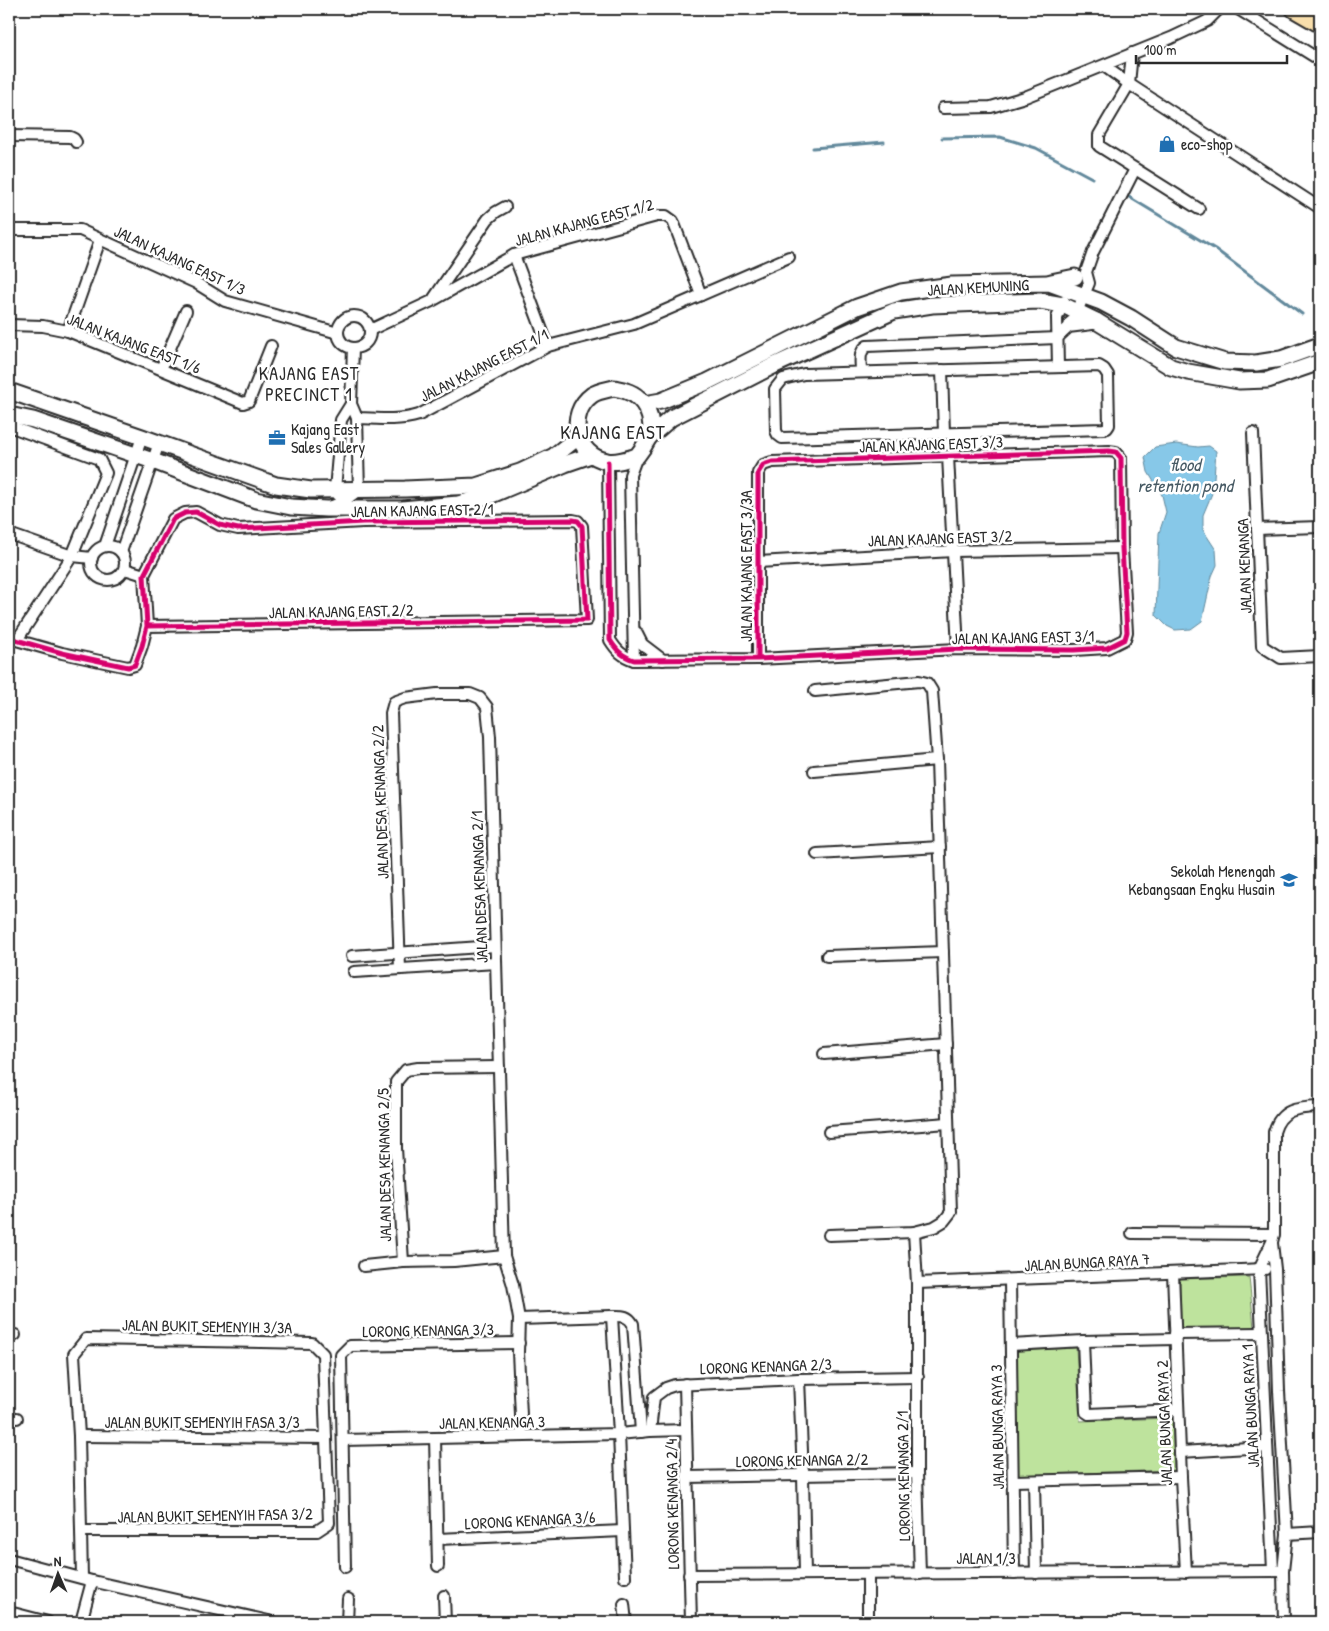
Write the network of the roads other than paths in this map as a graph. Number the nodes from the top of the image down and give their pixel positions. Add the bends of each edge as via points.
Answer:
1 (1219, 9) edge
2 (1238, 9) edge
3 (1294, 9) edge
4 (1320, 24) edge
5 (1132, 53) junction
6 (1320, 60) edge
7 (1104, 66) junction
8 (1129, 84) junction
9 (943, 108) dead end
10 (9, 136) edge
11 (76, 142) dead end
12 (1135, 169) junction
13 (505, 207) dead end
14 (1320, 208) edge
15 (1199, 209) dead end
16 (9, 230) edge
17 (100, 240) junction
18 (514, 255) junction
19 (789, 257) dead end
20 (1081, 283) junction
21 (701, 295) junction
22 (432, 301) junction
23 (186, 311) dead end
24 (1060, 312) junction
25 (1074, 318) junction
26 (9, 326) edge
27 (370, 330) junction
28 (68, 332) junction
29 (338, 333) junction
30 (1057, 338) junction
31 (1320, 345) edge
32 (271, 346) dead end
33 (548, 346) junction
34 (354, 348) junction
35 (1320, 362) edge
36 (775, 365) junction
37 (1058, 367) junction
38 (161, 369) junction
39 (942, 370) junction
40 (861, 372) junction
41 (804, 374) junction
42 (9, 391) edge
43 (351, 404) junction
44 (644, 404) junction
45 (9, 415) edge
46 (358, 418) junction
47 (9, 426) edge
48 (1253, 433) dead end
49 (944, 434) junction
50 (142, 437) junction
51 (578, 437) junction
52 (648, 438) junction
53 (159, 443) junction
54 (1109, 451) joint
55 (136, 455) junction
56 (591, 455) junction
57 (637, 456) junction
58 (948, 456) junction
59 (153, 461) junction
60 (608, 462) junction
61 (758, 473) joint
62 (359, 490) junction
63 (340, 496) junction
64 (326, 509) junction
65 (359, 509) junction
66 (1320, 527) edge
67 (1257, 530) junction
68 (9, 534) edge
69 (105, 546) junction
70 (1122, 548) junction
71 (121, 552) junction
72 (953, 552) junction
73 (72, 556) junction
74 (92, 558) junction
75 (758, 562) junction
76 (125, 568) junction
77 (144, 575) junction
78 (587, 620) joint
79 (147, 626) junction
80 (634, 629) junction
81 (13, 639) edge
82 (958, 649) junction
83 (1320, 656) edge
84 (758, 659) junction
85 (634, 660) junction
86 (663, 660) junction
87 (814, 691) dead end
88 (487, 707) joint
89 (937, 760) junction
90 (814, 771) dead end
91 (940, 846) junction
92 (817, 854) dead end
93 (495, 946) junction
94 (943, 952) junction
95 (400, 953) junction
96 (352, 956) dead end
97 (827, 956) dead end
98 (496, 963) junction
99 (400, 969) junction
100 (354, 972) dead end
101 (946, 1044) junction
102 (824, 1054) dead end
103 (499, 1066) junction
104 (1320, 1107) edge
105 (948, 1123) junction
106 (829, 1132) dead end
107 (914, 1232) junction
108 (1132, 1233) dead end
109 (830, 1235) dead end
110 (1273, 1238) junction
111 (504, 1256) junction
112 (402, 1262) junction
113 (364, 1266) dead end
114 (1259, 1269) junction
115 (1275, 1269) junction
116 (1173, 1273) junction
117 (1010, 1280) junction
118 (917, 1284) junction
119 (612, 1316) junction
120 (519, 1319) junction
121 (1261, 1334) junction
122 (1175, 1336) junction
123 (1083, 1341) junction
124 (519, 1343) junction
125 (1011, 1345) junction
126 (323, 1354) joint
127 (918, 1377) junction
128 (799, 1379) junction
129 (685, 1384) junction
130 (1178, 1410) junction
131 (686, 1430) junction
132 (645, 1432) junction
133 (619, 1434) junction
134 (79, 1436) junction
135 (522, 1436) junction
136 (326, 1438) junction
137 (435, 1438) junction
138 (343, 1440) junction
139 (1266, 1448) junction
140 (1180, 1452) junction
141 (917, 1473) junction
142 (803, 1475) junction
143 (687, 1476) junction
144 (1181, 1477) junction
145 (1013, 1481) junction
146 (1034, 1481) junction
147 (623, 1530) junction
148 (81, 1531) junction
149 (1320, 1532) edge
150 (1287, 1534) junction
151 (438, 1539) junction
152 (9, 1559) edge
153 (438, 1566) dead end
154 (345, 1567) dead end
155 (1278, 1571) junction
156 (1186, 1572) junction
157 (1014, 1573) junction
158 (1036, 1573) junction
159 (805, 1574) junction
160 (868, 1574) junction
161 (920, 1574) junction
162 (689, 1575) junction
163 (625, 1577) dead end
164 (87, 1580) junction
165 (444, 1596) dead end
166 (348, 1599) dead end
167 (624, 1604) dead end
168 (9, 1612) edge
169 (48, 1622) edge
170 (81, 1622) edge
171 (273, 1622) edge
172 (348, 1622) edge
173 (445, 1622) edge
174 (626, 1622) edge
175 (691, 1622) edge
176 (868, 1622) edge
177 (1284, 1622) edge

1 - 5 street via 1207,21
2 - 6 street
3 - 4 main road
5 - 7 street
5 - 8 street
7 - 8 street
7 - 9 street via 991,107
8 - 12 street via 1099,135 1099,146
8 - 14 street
10 - 11 street via 70,138
12 - 15 street
12 - 20 street
13 - 22 street via 488,219
16 - 17 street, JALAN KAJANG EAST 1/3 via 80,230
17 - 28 street
17 - 29 street, JALAN KAJANG EAST 1/3 via 196,283 225,301
18 - 21 street, JALAN KAJANG EAST 1/2 via 666,216 673,221
18 - 22 street, JALAN KAJANG EAST 1/2
18 - 33 street
19 - 21 street, JALAN KAJANG EAST 1/1
20 - 24 street
20 - 25 street
20 - 31 street, JALAN KEMUNING via 1101,302 1176,347 1225,362 1256,363 1280,359
20 - 44 street, JALAN KEMUNING via 952,285 901,292 857,307 707,382 661,401
21 - 33 street, JALAN KAJANG EAST 1/1 via 634,324
22 - 27 street, JALAN KAJANG EAST 1/2
23 - 38 street
24 - 25 street, JALAN KEMUNING
24 - 30 street
24 - 36 street, JALAN KEMUNING via 1040,301 932,305 894,311
25 - 30 street
25 - 35 street, JALAN KEMUNING via 1096,321 1171,367 1188,372 1239,381 1268,380
26 - 28 street, JALAN KAJANG EAST 1/6 via 43,326
27 - 29 street via 364,319 350,316 343,321
27 - 34 street via 366,343
28 - 38 street, JALAN KAJANG EAST 1/6
29 - 34 street via 345,345
30 - 37 street
30 - 40 street via 867,346 861,353
32 - 38 street, JALAN KAJANG EAST 1/6 via 246,403
33 - 46 street, JALAN KAJANG EAST 1/1 via 419,415 389,419
34 - 43 street
36 - 41 street
36 - 52 street, JALAN KEMUNING via 671,418
37 - 39 street
37 - 49 street via 1099,366 1104,369 1108,375 1107,428
39 - 40 street
39 - 49 street
40 - 41 street
41 - 49 street via 783,379 775,389 776,432 782,438
42 - 50 street
43 - 46 street
43 - 63 street via 341,420
44 - 51 street via 626,390 614,388 592,395 578,414
44 - 52 street via 649,415
45 - 55 street
46 - 62 street
47 - 73 street via 99,459 106,473
48 - 67 street, JALAN KENANGA
50 - 53 street
50 - 55 street
51 - 56 street
51 - 62 street via 554,456 520,472 476,486
52 - 57 street
53 - 59 street
53 - 63 street via 276,486
54 - 58 street, JALAN KAJANG EAST 3/3
54 - 70 street, JALAN KAJANG EAST 3/1 via 1116,452 1121,458
55 - 59 street
55 - 69 street
56 - 60 street
56 - 65 street via 489,496 458,504
57 - 60 street
57 - 80 street via 630,475
58 - 61 street, JALAN KAJANG EAST 3/3 via 772,462 763,465
58 - 72 street
59 - 64 street via 256,500
59 - 71 street
60 - 85 street via 610,640 624,657
61 - 75 street, JALAN KAJANG EAST 3/3A
62 - 63 street
63 - 64 street
63 - 65 street
64 - 65 street
66 - 67 street
67 - 83 street, JALAN KENANGA via 1262,646 1281,658
68 - 73 street
69 - 71 street
69 - 74 street
70 - 72 street, JALAN KAJANG EAST 3/2
70 - 82 street, JALAN KAJANG EAST 3/1 via 1127,632 1125,639 1117,644 1107,648 1074,650
71 - 76 street
72 - 75 street, JALAN KAJANG EAST 3/2
72 - 82 street
73 - 74 street
73 - 81 street
74 - 76 street via 92,568 103,579 114,579
75 - 84 street, JALAN KAJANG EAST 3/3A
76 - 77 street
77 - 78 street, JALAN KAJANG EAST 2/1 via 173,519 185,513 196,512 220,525 238,529 363,522 573,520 582,526
77 - 79 street
78 - 79 street, JALAN KAJANG EAST 2/2
79 - 81 street via 135,665 128,667
80 - 85 street
80 - 86 street via 642,644
82 - 84 street, JALAN KAJANG EAST 3/1
84 - 86 street, JALAN KAJANG EAST 3/1
85 - 86 street, JALAN KAJANG EAST 3/1
87 - 89 street via 918,680 927,683 932,691
88 - 93 street, JALAN DESA KENANGA 2/1
88 - 95 street, JALAN DESA KENANGA 2/2 via 480,698 470,694 437,694 394,702 391,713
89 - 90 street
89 - 91 street
91 - 92 street
91 - 94 street
93 - 95 street
93 - 98 street, JALAN DESA KENANGA 2/1
94 - 97 street
94 - 101 street
95 - 96 street
95 - 99 street, JALAN DESA KENANGA 2/2
98 - 99 street
98 - 103 street, JALAN DESA KENANGA 2/1
99 - 100 street
101 - 102 street
101 - 105 street
103 - 111 street, JALAN DESA KENANGA 2/1
103 - 112 street, JALAN DESA KENANGA 2/5 via 418,1068 406,1070 396,1082
104 - 110 street via 1293,1110 1277,1122 1274,1132
105 - 106 street
105 - 107 street via 951,1212 934,1227
107 - 109 street
107 - 118 street
108 - 110 street
110 - 114 street, JALAN BUNGA RAYA 1
110 - 115 street
111 - 112 street
111 - 120 street, JALAN DESA KENANGA 2/1
112 - 113 street
114 - 115 street, JALAN BUNGA RAYA 7
114 - 116 street, JALAN BUNGA RAYA 7
114 - 121 street, JALAN BUNGA RAYA 1
115 - 150 street
116 - 117 street, JALAN BUNGA RAYA 7
116 - 122 street, JALAN BUNGA RAYA 2
117 - 118 street, JALAN BUNGA RAYA 7
117 - 125 street, JALAN BUNGA RAYA 3
118 - 127 street
119 - 120 street
119 - 132 street via 625,1316 633,1324
119 - 133 street
120 - 124 street, JALAN DESA KENANGA 2/1
121 - 122 street
121 - 139 street, JALAN BUNGA RAYA 1
122 - 123 street
122 - 130 street, JALAN BUNGA RAYA 2
123 - 125 street
123 - 130 street via 1086,1412
124 - 135 street, JALAN DESA KENANGA 2/1
124 - 138 street, LORONG KENANGA 3/3 via 350,1346 341,1355
125 - 145 street, JALAN BUNGA RAYA 3
126 - 134 street, JALAN BUKIT SEMENYIH 3/3A via 312,1343 86,1339 74,1354
126 - 136 street, JALAN BUKIT SEMENYIH FASA 3/2
127 - 128 street, LORONG KENANGA 2/3
127 - 141 street, LORONG KENANGA 2/1
128 - 129 street, LORONG KENANGA 2/3
128 - 142 street
129 - 131 street, LORONG KENANGA 2/4
129 - 132 street, LORONG KENANGA 2/3 via 666,1388 654,1397
130 - 140 street, JALAN BUNGA RAYA 2
131 - 132 street, JALAN KENANGA 3
131 - 143 street, LORONG KENANGA 2/4
132 - 133 street, JALAN KENANGA 3
133 - 135 street, JALAN KENANGA 3
133 - 147 street
134 - 136 street, JALAN BUKIT SEMENYIH FASA 3/3
134 - 148 street
135 - 137 street, JALAN KENANGA 3
136 - 148 street, JALAN BUKIT SEMENYIH FASA 3/2 via 329,1523 317,1531
137 - 138 street, JALAN KENANGA 3
137 - 151 street
138 - 154 street
139 - 140 street
139 - 155 street, JALAN BUNGA RAYA 1
140 - 144 street, JALAN BUNGA RAYA 2
141 - 142 street, LORONG KENANGA 2/2
141 - 161 street, LORONG KENANGA 2/1
142 - 143 street, LORONG KENANGA 2/2
142 - 159 street
143 - 162 street, LORONG KENANGA 2/4
144 - 146 street
144 - 156 street, JALAN BUNGA RAYA 2
145 - 146 street
145 - 157 street, JALAN BUNGA RAYA 3
146 - 158 street
147 - 151 street, LORONG KENANGA 3/6
147 - 163 street
148 - 164 street
149 - 150 street
150 - 155 street
151 - 153 street
152 - 164 street
155 - 156 street, JALAN 1/3
155 - 177 street
156 - 158 street, JALAN 1/3
157 - 158 street, JALAN 1/3
157 - 161 street, JALAN 1/3
159 - 160 street, JALAN 1/3
159 - 162 street, JALAN 1/3
160 - 161 street, JALAN 1/3
160 - 176 street
162 - 175 street, LORONG KENANGA 2/4
164 - 170 street
164 - 171 street
165 - 173 street
166 - 172 street
167 - 174 street
168 - 169 street

